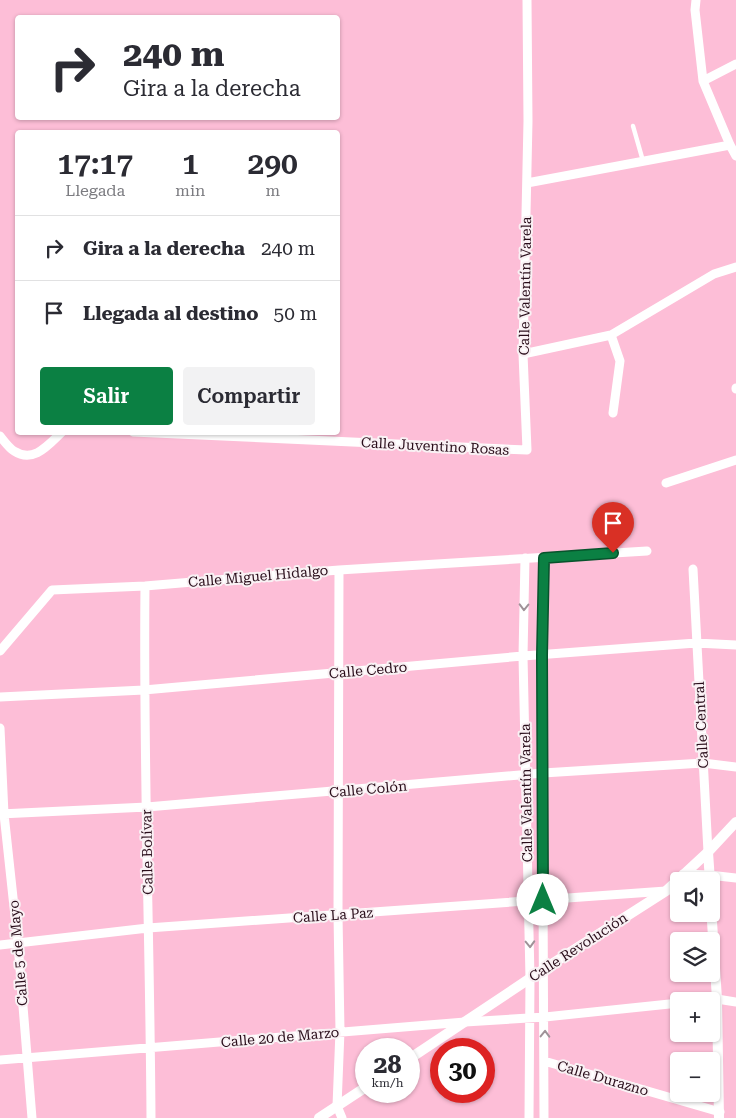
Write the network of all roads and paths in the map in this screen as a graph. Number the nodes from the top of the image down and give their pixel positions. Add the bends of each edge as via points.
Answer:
1 (527, 0) edge
2 (696, 0) edge
3 (736, 64) edge
4 (704, 81) junction
5 (634, 126) dead end
6 (730, 145) junction
7 (736, 156) edge
8 (644, 162) junction
9 (527, 183) junction
10 (736, 267) edge
11 (611, 335) junction
12 (523, 354) junction
13 (613, 413) dead end
14 (59, 435) edge
15 (199, 435) edge
16 (0, 436) edge
17 (527, 450) joint
18 (736, 460) edge
19 (666, 483) dead end
20 (647, 551) dead end
21 (524, 558) junction
22 (544, 558) junction
23 (693, 569) dead end
24 (339, 570) junction
25 (145, 586) junction
26 (696, 643) junction
27 (736, 645) edge
28 (0, 652) edge
29 (542, 655) junction
30 (523, 656) junction
31 (340, 673) junction
32 (144, 690) junction
33 (0, 697) edge
34 (0, 728) edge
35 (703, 763) junction
36 (736, 767) edge
37 (543, 774) junction
38 (527, 775) junction
39 (338, 792) junction
40 (147, 807) junction
41 (2, 814) edge
42 (736, 822) edge
43 (708, 852) junction
44 (685, 872) edge
45 (709, 872) edge
46 (720, 878) edge
47 (736, 878) edge
48 (670, 887) edge
49 (666, 891) junction
50 (528, 900) junction
51 (543, 900) junction
52 (338, 915) junction
53 (712, 922) edge
54 (148, 928) junction
55 (18, 944) junction
56 (0, 945) edge
57 (544, 969) junction
58 (530, 978) junction
59 (717, 992) edge
60 (720, 999) edge
61 (736, 1002) edge
62 (670, 1004) edge
63 (545, 1017) junction
64 (530, 1018) junction
65 (465, 1022) junction
66 (340, 1031) junction
67 (718, 1042) edge
68 (150, 1048) junction
69 (420, 1052) edge
70 (28, 1058) junction
71 (0, 1060) edge
72 (544, 1061) junction
73 (355, 1094) edge
74 (337, 1106) junction
75 (720, 1115) edge
76 (32, 1118) edge
77 (151, 1118) edge
78 (319, 1118) edge
79 (342, 1118) edge
80 (529, 1118) edge
81 (544, 1118) edge

1 - 9 street, Calle Valentín Varela
2 - 4 street
3 - 4 street
4 - 6 street
5 - 8 lane
6 - 7 street
6 - 8 street
8 - 9 street
9 - 12 street, Calle Valentín Varela
10 - 11 street via 714,274
11 - 12 street
11 - 13 street via 620,361
12 - 17 street, Calle Valentín Varela
14 - 16 street via 39,454 28,455 14,452
15 - 17 street, Calle Juventino Rosas
18 - 19 street
20 - 22 street, Calle Miguel Hidalgo
21 - 22 street, Calle Miguel Hidalgo
21 - 24 street, Calle Miguel Hidalgo
21 -> 30 street, Calle Valentín Varela
22 - 29 street, Calle Valentín Varela
23 - 26 street, Calle Central
24 - 25 street, Calle Miguel Hidalgo
24 - 31 street
25 - 28 street, Calle Miguel Hidalgo via 52,590
25 - 32 street, Calle Bolívar
26 - 27 street, Calle Cedro
26 - 29 street, Calle Cedro
26 - 35 street, Calle Central
29 - 30 street, Calle Cedro
29 - 37 street, Calle Valentín Varela
30 - 31 street, Calle Cedro
30 - 38 street, Calle Valentín Varela
31 - 32 street, Calle Cedro
31 - 39 street
32 - 33 street, Calle Cedro
32 - 40 street, Calle Bolívar
34 - 41 street, Calle 5 de Mayo
35 - 36 street, Calle Colón
35 - 37 street, Calle Colón
35 - 43 street, Calle Central
37 - 38 street, Calle Colón
37 - 51 street, Calle Valentín Varela
38 - 39 street, Calle Colón
38 - 50 street, Calle Valentín Varela
39 - 40 street, Calle Colón
39 - 52 street
40 - 41 street, Calle Colón
40 - 54 street, Calle Bolívar
41 - 55 street, Calle 5 de Mayo
42 - 43 street, Calle Revolución
43 - 44 street, Calle Revolución
43 - 45 street, Calle Central
46 - 47 street
48 - 49 street, Calle Revolución
49 - 51 street, Calle La Paz
49 - 57 street, Calle Revolución
50 - 51 street, Calle La Paz
50 - 52 street, Calle La Paz
50 -> 58 street, Calle Valentín Varela
51 - 57 street, Calle Valentín Varela
52 - 54 street, Calle La Paz
52 - 66 street
53 - 59 street
54 - 55 street, Calle La Paz
54 - 68 street, Calle Bolívar
55 - 56 street, Calle La Paz
55 - 70 street, Calle 5 de Mayo
57 - 58 street, Calle Revolución
57 - 63 street, Calle Valentín Varela
58 - 64 street, Calle Valentín Varela
58 - 65 street, Calle Revolución
60 - 61 street
62 - 63 street, Calle 20 de Marzo
63 - 64 street, Calle 20 de Marzo
72 -> 63 street, Calle Valentín Varela
64 - 65 street, Calle 20 de Marzo
64 - 80 street, Calle Valentín Varela
65 - 66 street, Calle 20 de Marzo
65 - 69 street, Calle Revolución
66 - 68 street, Calle 20 de Marzo
66 - 74 street
67 - 75 street
68 - 70 street, Calle 20 de Marzo
68 - 77 street, Calle Bolívar
70 - 71 street, Calle 20 de Marzo
70 - 76 street, Calle 5 de Mayo
72 - 75 street, Calle Durazno
72 - 81 street, Calle Valentín Varela
73 - 74 street
74 - 78 street
74 - 79 street

